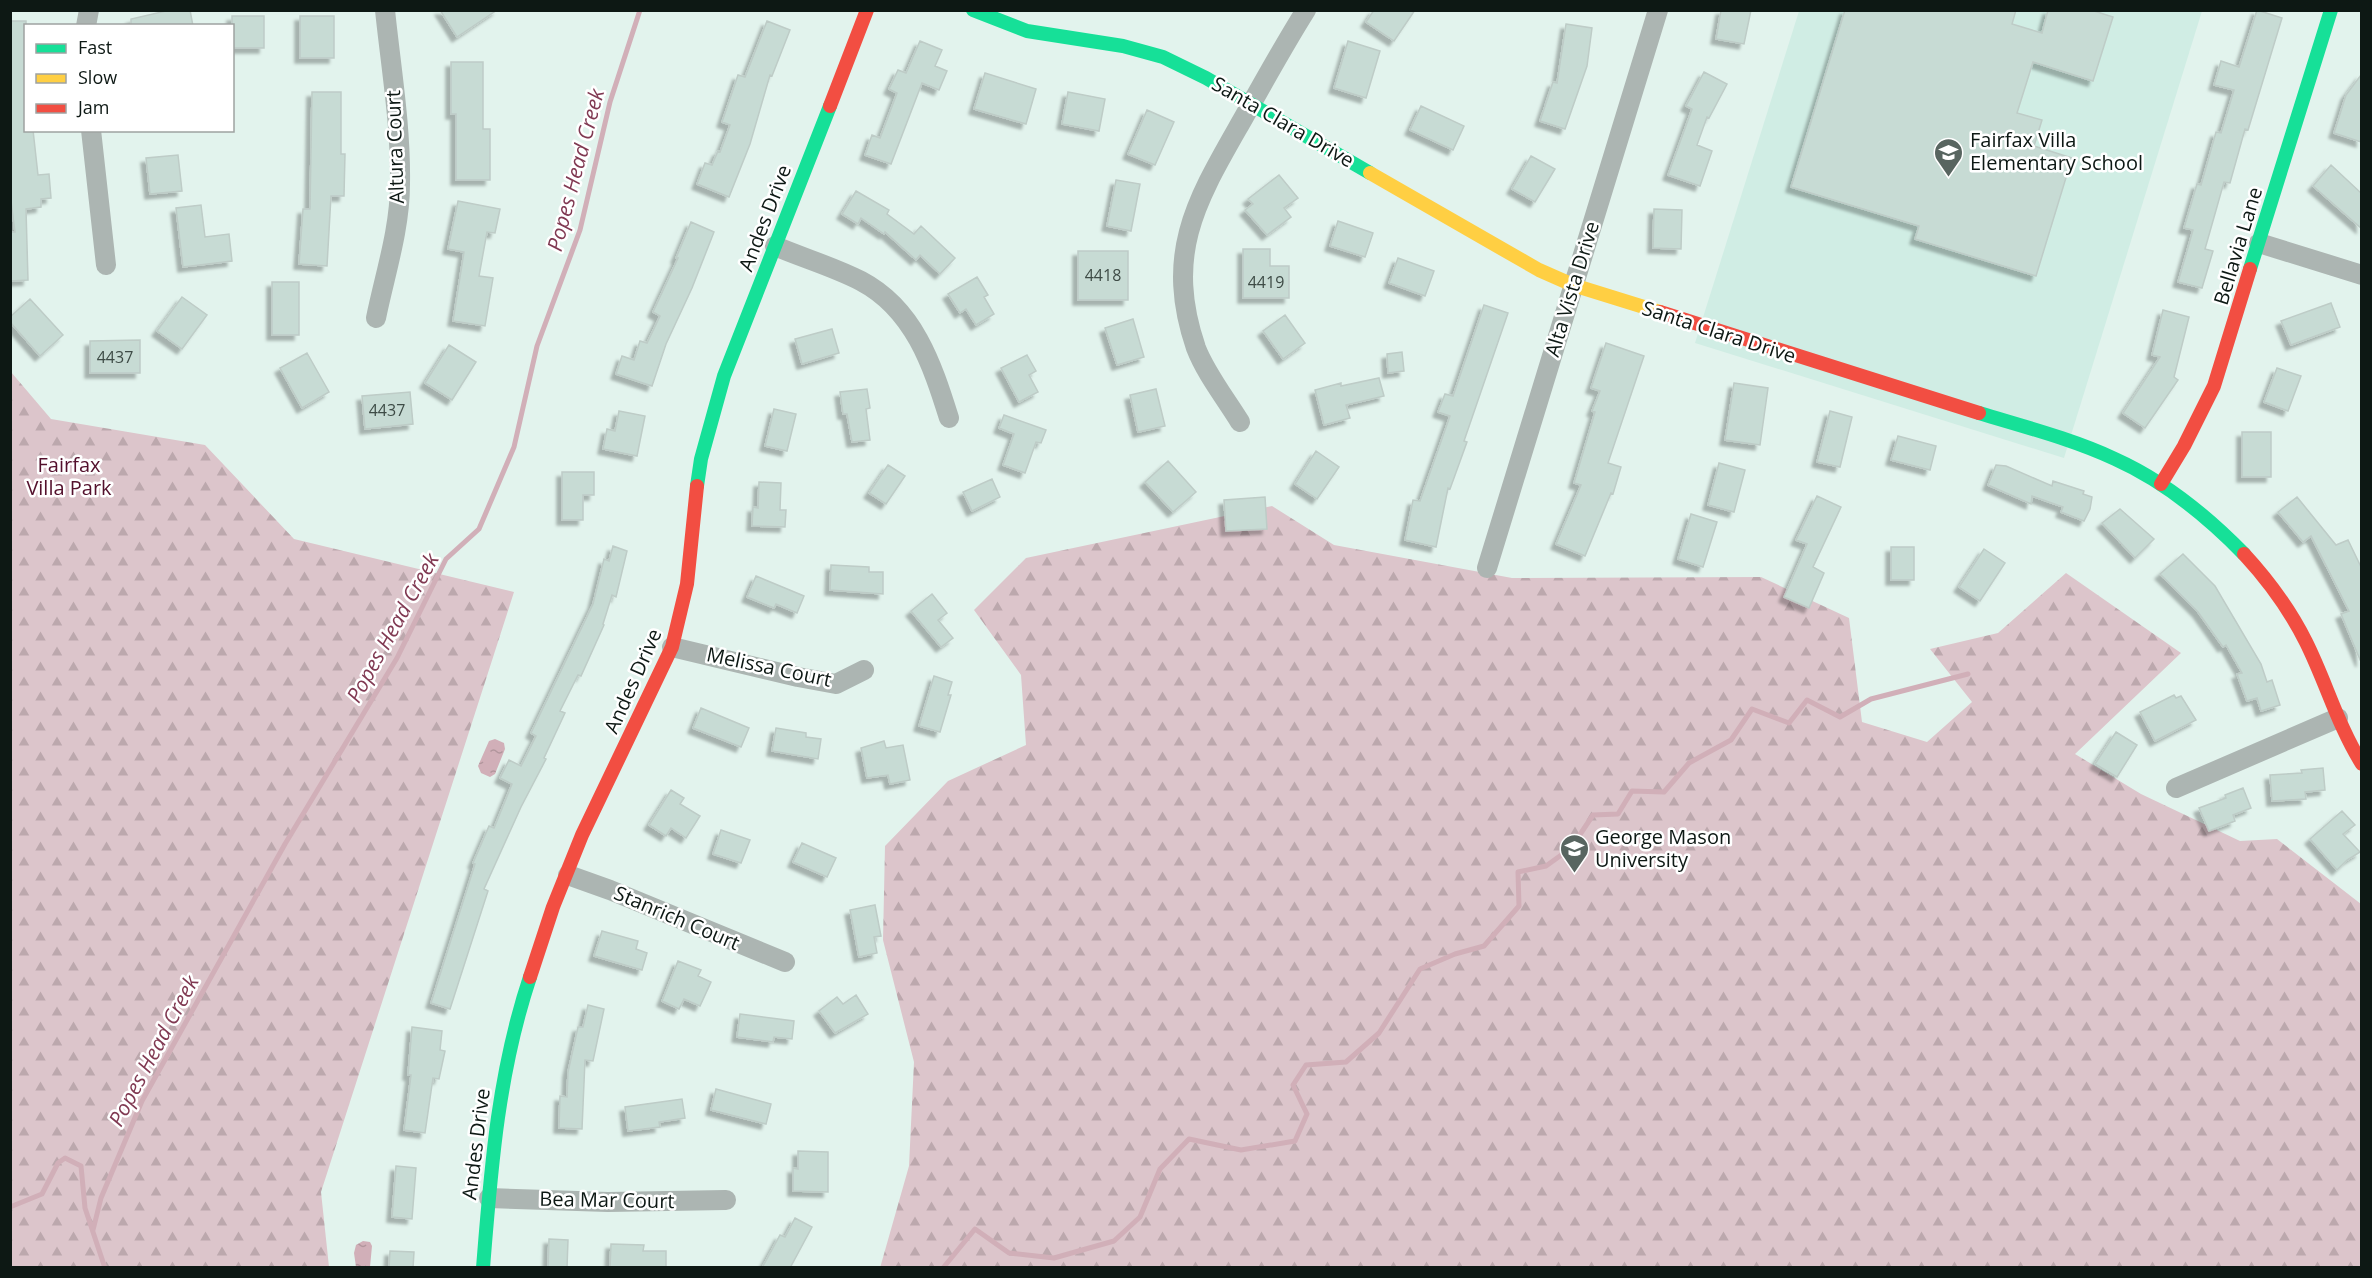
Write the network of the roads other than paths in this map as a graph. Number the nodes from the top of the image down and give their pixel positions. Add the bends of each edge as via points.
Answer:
1 (385, 10) edge
2 (867, 10) edge
3 (973, 10) edge
4 (1306, 10) edge
5 (1658, 10) edge
6 (2331, 10) edge
7 (1252, 104) junction
8 (91, 132) edge
9 (2259, 243) junction
10 (775, 246) junction
11 (106, 265) dead end
12 (2361, 275) edge
13 (1573, 285) junction
14 (376, 318) dead end
15 (949, 418) dead end
16 (1240, 422) dead end
17 (2160, 484) junction
18 (1487, 568) dead end
19 (672, 647) junction
20 (864, 670) dead end
21 (2338, 718) junction
22 (2361, 764) edge
23 (2176, 788) dead end
24 (568, 875) junction
25 (785, 963) dead end
26 (489, 1198) junction
27 (726, 1200) dead end
28 (483, 1268) edge

1 - 14 street, Altura Court via 399,137 400,184 397,220
2 - 10 street, Andes Drive
3 - 7 street, Santa Clara Drive via 1027,31 1123,46 1163,57
4 - 7 street
5 - 13 street, Alta Vista Drive
6 - 9 street, Bellavia Lane
7 - 13 street, Santa Clara Drive via 1539,270
7 - 16 street via 1200,197 1188,231 1184,267 1186,310 1197,348
8 - 11 street
9 - 12 street
9 - 17 street, Bellavia Lane via 2214,386 2184,447
10 - 15 street via 861,281 901,313 924,348
10 - 19 street, Andes Drive via 709,423 695,497 687,584
13 - 17 street, Santa Clara Drive via 2066,440 2129,465
13 - 18 street, Alta Vista Drive
17 - 21 street, Santa Clara Drive via 2204,516 2265,579 2305,640
19 - 20 street, Melissa Court via 836,684
19 - 24 street, Andes Drive via 582,835
21 - 22 street, Santa Clara Drive
21 - 23 street
24 - 25 street, Stanrich Court
24 - 26 street, Andes Drive via 553,907 505,1074
26 - 27 street, Bea Mar Court
26 - 28 street, Andes Drive

